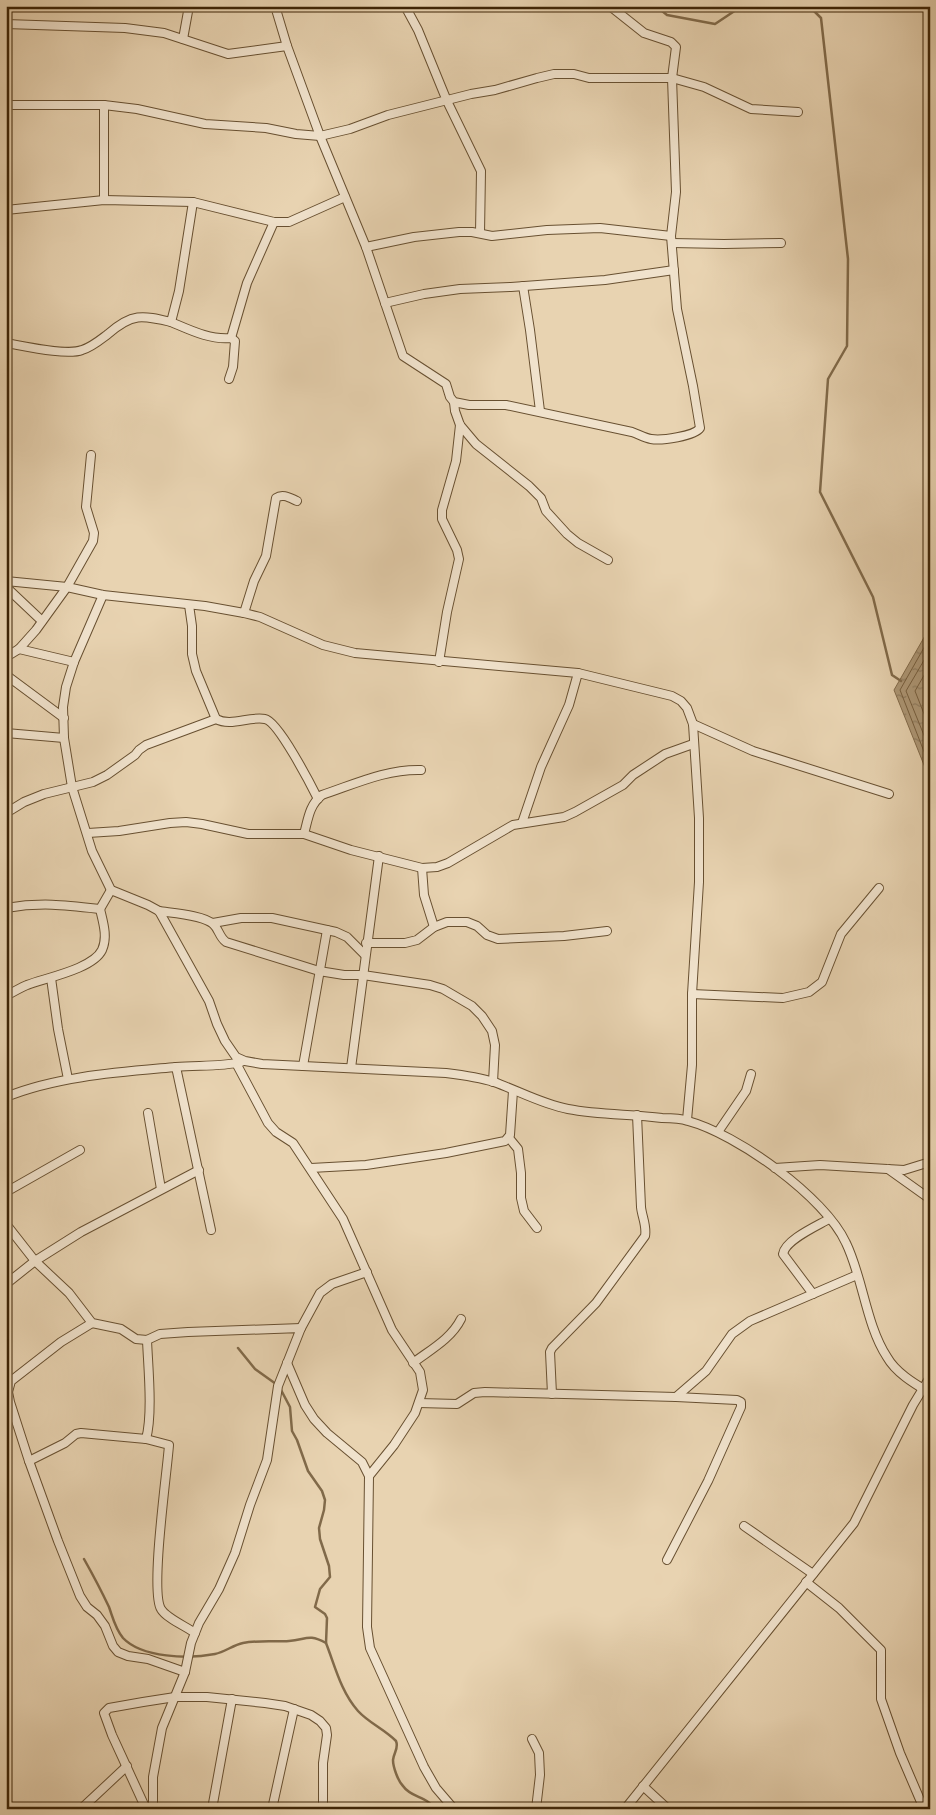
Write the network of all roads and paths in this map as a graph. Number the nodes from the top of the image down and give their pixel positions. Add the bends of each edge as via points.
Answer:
1 (189, 6) edge
2 (275, 6) edge
3 (405, 6) edge
4 (610, 6) edge
5 (6, 24) edge
6 (183, 39) junction
7 (287, 46) junction
8 (672, 78) junction
9 (447, 101) junction
10 (104, 104) junction
11 (6, 105) edge
12 (798, 112) dead end
13 (320, 136) junction
14 (345, 197) junction
15 (104, 200) junction
16 (193, 202) junction
17 (6, 210) edge
18 (274, 222) junction
19 (480, 233) junction
20 (671, 240) junction
21 (781, 242) dead end
22 (366, 247) junction
23 (674, 270) junction
24 (523, 286) junction
25 (385, 303) junction
26 (172, 322) junction
27 (231, 338) junction
28 (6, 343) edge
29 (229, 379) dead end
30 (454, 402) junction
31 (540, 412) junction
32 (460, 426) junction
33 (91, 455) dead end
34 (297, 501) dead end
35 (608, 560) dead end
36 (6, 581) edge
37 (6, 586) edge
38 (67, 587) junction
39 (103, 595) junction
40 (189, 605) junction
41 (244, 613) junction
42 (42, 621) junction
43 (19, 650) junction
44 (6, 657) edge
45 (74, 662) junction
46 (439, 662) junction
47 (578, 673) junction
48 (6, 675) edge
49 (64, 718) junction
50 (216, 719) junction
51 (693, 724) junction
52 (6, 733) edge
53 (64, 738) junction
54 (693, 744) junction
55 (421, 770) dead end
56 (72, 787) junction
57 (889, 794) dead end
58 (318, 798) junction
59 (6, 813) edge
60 (522, 823) junction
61 (88, 833) junction
62 (304, 834) junction
63 (379, 856) junction
64 (422, 868) junction
65 (879, 888) dead end
66 (111, 890) junction
67 (6, 908) edge
68 (100, 909) junction
69 (159, 911) junction
70 (213, 923) junction
71 (434, 927) junction
72 (326, 930) junction
73 (607, 931) dead end
74 (366, 943) junction
75 (365, 955) junction
76 (319, 970) junction
77 (363, 974) junction
78 (51, 978) junction
79 (692, 994) junction
80 (6, 996) edge
81 (245, 1061) junction
82 (236, 1063) junction
83 (303, 1066) junction
84 (176, 1067) junction
85 (351, 1068) junction
86 (751, 1074) dead end
87 (68, 1079) junction
88 (493, 1082) junction
89 (513, 1091) junction
90 (6, 1097) edge
91 (148, 1112) dead end
92 (637, 1115) junction
93 (687, 1120) junction
94 (718, 1132) junction
95 (509, 1138) junction
96 (80, 1150) dead end
97 (930, 1162) edge
98 (311, 1168) junction
99 (775, 1168) junction
100 (198, 1170) junction
101 (888, 1170) junction
102 (161, 1189) junction
103 (6, 1192) edge
104 (930, 1199) edge
105 (829, 1219) junction
106 (6, 1224) edge
107 (537, 1228) dead end
108 (211, 1230) dead end
109 (35, 1261) junction
110 (367, 1272) junction
111 (857, 1274) junction
112 (6, 1284) edge
113 (813, 1294) junction
114 (461, 1320) dead end
115 (92, 1323) junction
116 (301, 1328) junction
117 (147, 1340) junction
118 (287, 1363) junction
119 (413, 1363) junction
120 (930, 1377) edge
121 (922, 1389) junction
122 (552, 1394) junction
123 (930, 1394) edge
124 (676, 1397) junction
125 (8, 1403) edge
126 (419, 1403) junction
127 (146, 1439) junction
128 (29, 1461) junction
129 (369, 1476) junction
130 (744, 1526) dead end
131 (667, 1560) dead end
132 (813, 1574) junction
133 (806, 1582) junction
134 (195, 1633) junction
135 (184, 1672) junction
136 (176, 1697) junction
137 (232, 1699) junction
138 (294, 1709) junction
139 (532, 1739) dead end
140 (127, 1766) junction
141 (643, 1786) junction
142 (81, 1809) edge
143 (146, 1809) edge
144 (153, 1809) edge
145 (212, 1809) edge
146 (272, 1809) edge
147 (323, 1809) edge
148 (454, 1809) edge
149 (536, 1809) edge
150 (625, 1809) edge
151 (668, 1809) edge
152 (924, 1809) edge

1 - 6 street
2 - 7 street
3 - 9 street
4 - 8 street via 644,34 671,42 676,47
5 - 6 street via 125,28
6 - 7 street via 228,54
7 - 13 street
8 - 9 street via 589,78 554,74
8 - 12 street via 704,87 751,109
8 - 20 street via 676,192
9 - 13 street
9 - 19 street via 481,172
10 - 11 street
10 - 13 street via 205,124
10 - 15 street
13 - 14 street
14 - 18 street via 289,222
14 - 22 street
15 - 16 street
15 - 17 street
16 - 18 street
16 - 26 street
18 - 27 street via 247,283
19 - 20 street via 492,236 600,228
19 - 22 street via 423,236
20 - 21 street via 724,244
20 - 23 street
22 - 25 street
23 - 24 street via 605,280
23 - 31 street via 677,309 699,430 652,439
24 - 25 street via 460,289
24 - 31 street
25 - 30 street via 403,356 446,384
26 - 27 street via 197,334
26 - 28 street via 149,316 131,318 80,351 64,352
27 - 29 street via 235,341
30 - 31 street via 506,405
30 - 32 street
32 - 35 street via 476,444 541,498 546,511 567,534
32 - 46 street via 456,461 442,510 442,519 459,559
33 - 38 street via 86,507 94,533 93,541
34 - 41 street via 285,496 276,498 266,556
36 - 38 street
37 - 42 street
38 - 39 street
38 - 42 street
39 - 40 street
39 - 45 street
40 - 41 street
40 - 50 street via 196,671
41 - 46 street via 323,645 355,654
42 - 43 street
43 - 44 street
43 - 45 street
45 - 49 street via 66,687
46 - 47 street
47 - 51 street via 672,696 681,701
47 - 60 street via 569,705
48 - 49 street
49 - 53 street
50 - 56 street via 146,745 107,775
50 - 58 street via 223,722 264,719 271,722
51 - 54 street
51 - 57 street via 753,751
52 - 53 street
53 - 56 street
54 - 60 street via 665,754 623,785 575,812
54 - 79 street via 699,818 699,882
55 - 58 street via 406,769 382,774
56 - 59 street via 24,802
56 - 61 street
58 - 62 street
60 - 64 street via 506,828 448,863
61 - 62 street via 186,822 248,834
61 - 66 street via 92,851
62 - 63 street
63 - 64 street
63 - 74 street
64 - 71 street via 424,895
65 - 79 street via 841,934 822,982 809,992 783,998
66 - 68 street
66 - 69 street
67 - 68 street via 58,904
68 - 78 street via 105,936 96,958
69 - 70 street
69 - 81 street via 209,1001 225,1041 236,1057
70 - 72 street via 241,918 272,918
70 - 76 street via 226,942
71 - 73 street via 447,922 467,922 498,939
71 - 74 street via 417,940 405,943
72 - 75 street via 346,937
72 - 76 street
74 - 75 street
75 - 77 street
76 - 77 street via 344,975
76 - 83 street
77 - 85 street
77 - 88 street via 430,985 472,1006 492,1031 495,1045
78 - 80 street
78 - 87 street
79 - 93 street via 692,1065
81 - 82 street
81 - 83 street
82 - 84 street
82 - 98 street via 268,1124 293,1143
83 - 85 street
84 - 87 street
84 - 100 street
85 - 88 street via 446,1073
86 - 94 street via 746,1092
87 - 90 street
88 - 89 street
89 - 92 street via 567,1109
89 - 95 street
91 - 102 street
92 - 93 street
92 - 122 street via 641,1207 646,1236 596,1303 552,1348
93 - 94 street
94 - 99 street
95 - 98 street via 446,1153 366,1165
95 - 107 street via 518,1149 524,1211
96 - 103 street
97 - 101 street via 904,1170
98 - 110 street via 343,1219
99 - 101 street via 820,1165
99 - 105 street via 810,1197
100 - 102 street
100 - 108 street
101 - 104 street
102 - 109 street
105 - 111 street via 846,1243
105 - 113 street via 797,1237 783,1251
106 - 109 street
109 - 112 street
109 - 115 street via 69,1293
110 - 116 street via 332,1284 320,1293
110 - 119 street via 392,1330
111 - 113 street
111 - 121 street via 887,1358
113 - 124 street via 750,1321 732,1334 706,1371
114 - 119 street via 449,1336
115 - 117 street via 121,1329 136,1339
115 - 125 street via 61,1342 11,1381
116 - 117 street via 160,1334
116 - 118 street
117 - 127 street via 149,1400
118 - 129 street via 314,1419 362,1462
118 - 134 street via 278,1386 267,1460 235,1553
119 - 126 street via 420,1372 423,1390
120 - 121 street
121 - 123 street
121 - 132 street via 854,1523
122 - 124 street
122 - 126 street via 474,1393 457,1404
124 - 131 street via 737,1400 741,1407 708,1481
125 - 128 street
126 - 129 street via 394,1445
127 - 128 street via 81,1433
127 - 134 street via 170,1446 157,1564 158,1603 161,1610
128 - 135 street via 80,1596 97,1615 113,1646 128,1656 148,1659
129 - 148 street via 370,1648 424,1767
130 - 132 street
132 - 133 street
133 - 141 street
133 - 152 street via 839,1608 881,1650 881,1699
134 - 135 street
135 - 136 street
136 - 137 street
136 - 140 street via 106,1710 104,1713 112,1736
136 - 144 street via 162,1728 156,1755
137 - 138 street
137 - 145 street
138 - 146 street
138 - 147 street via 320,1721 326,1728
139 - 149 street via 539,1753
140 - 142 street
140 - 143 street
141 - 150 street
141 - 151 street

